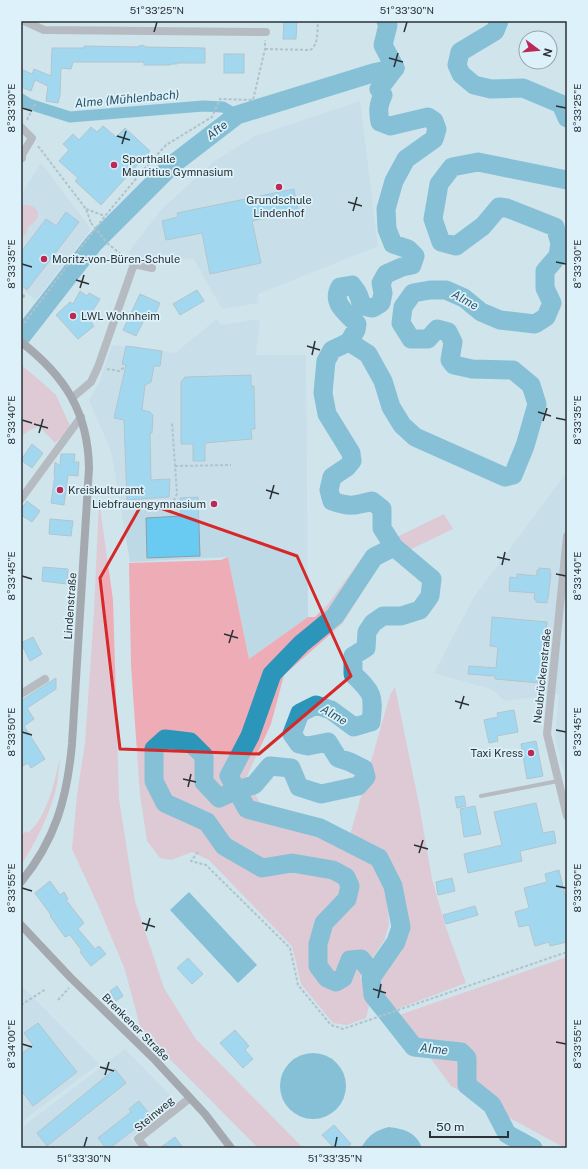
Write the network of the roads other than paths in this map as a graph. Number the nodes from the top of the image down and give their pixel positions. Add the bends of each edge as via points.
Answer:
1 (24, 21) edge
2 (266, 32) road end
3 (21, 127) edge
4 (22, 158) edge
5 (152, 268) dead end
6 (21, 342) edge
7 (72, 398) junction
8 (81, 417) junction
9 (21, 499) edge
10 (567, 536) edge
11 (45, 679) dead end
12 (21, 694) edge
13 (558, 781) junction
14 (481, 796) dead end
15 (567, 816) edge
16 (21, 882) edge
17 (21, 925) edge
18 (190, 1098) junction
19 (145, 1148) edge
20 (231, 1148) edge

1 - 2 street via 44,30
3 - 4 street via 32,138
5 - 7 street via 134,264 98,367 91,382
6 - 7 main road, Lindenstraße via 49,366
7 - 8 main road, Lindenstraße
8 - 9 street
8 - 16 main road, Lindenstraße via 89,452 89,468 69,776 58,820 49,840
10 - 13 street, Neubrückenstraße via 547,734
11 - 12 street
13 - 14 lane
13 - 15 street, Neubrückenstraße
17 - 18 main road, Brenkener Straße
18 - 19 street, Steinweg via 138,1139
18 - 20 main road, Brenkener Straße

